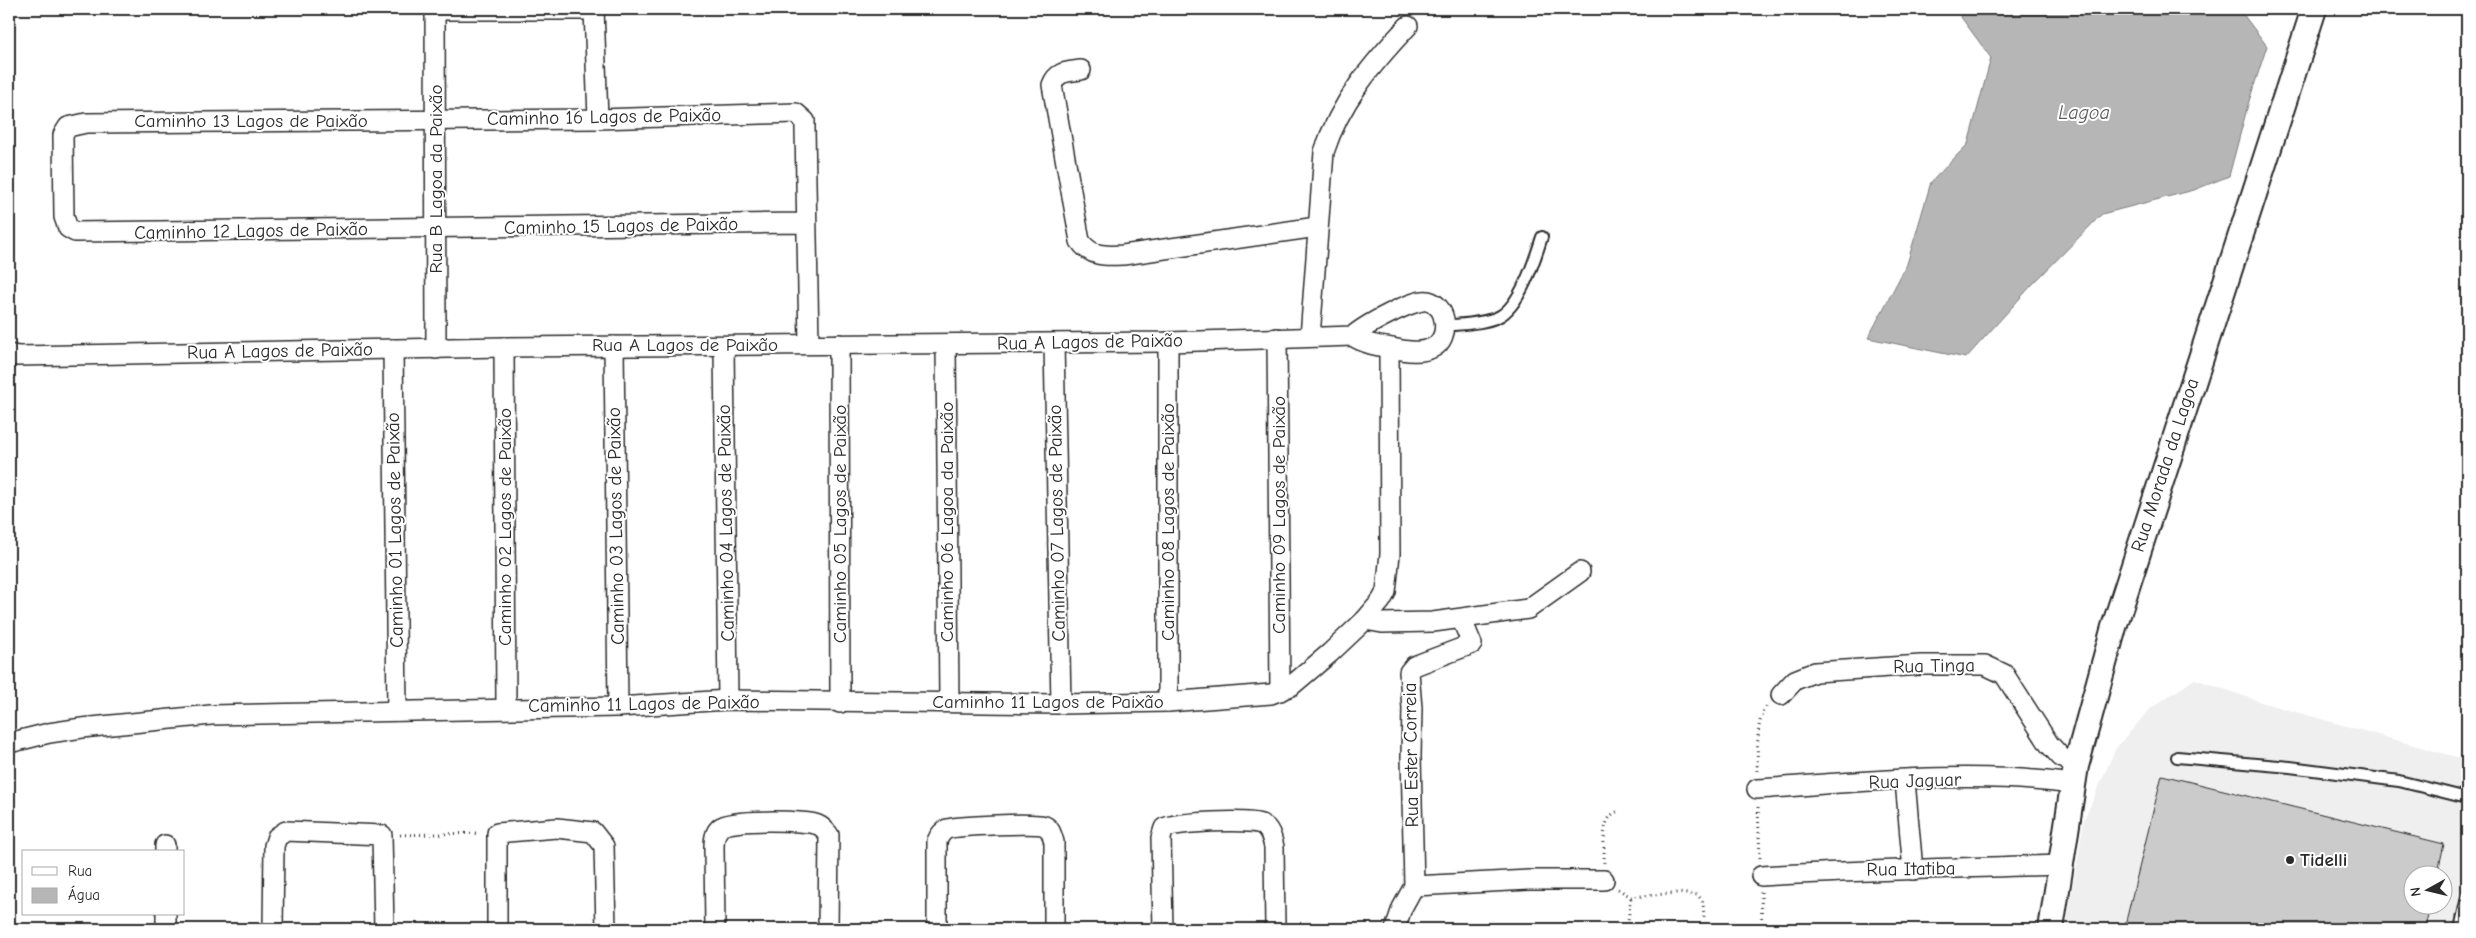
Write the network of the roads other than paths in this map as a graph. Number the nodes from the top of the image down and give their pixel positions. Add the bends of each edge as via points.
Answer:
1 (435, 9) edge
2 (594, 9) edge
3 (2314, 9) edge
4 (1408, 26) dead end
5 (1081, 70) dead end
6 (598, 118) junction
7 (435, 120) junction
8 (806, 223) junction
9 (1317, 227) junction
10 (68, 228) joint
11 (436, 229) junction
12 (1542, 237) dead end
13 (1444, 326) junction
14 (1353, 336) junction
15 (1310, 337) junction
16 (1277, 338) junction
17 (1168, 342) junction
18 (1054, 343) junction
19 (809, 344) junction
20 (839, 344) junction
21 (946, 344) junction
22 (614, 346) junction
23 (724, 346) junction
24 (504, 347) junction
25 (1389, 348) junction
26 (436, 349) junction
27 (393, 350) junction
28 (12, 359) edge
29 (1580, 572) dead end
30 (1365, 620) junction
31 (1462, 620) junction
32 (1280, 691) junction
33 (1781, 694) dead end
34 (728, 700) junction
35 (949, 701) junction
36 (1168, 702) junction
37 (840, 703) junction
38 (1061, 704) junction
39 (618, 707) junction
40 (506, 708) junction
41 (397, 711) junction
42 (9, 743) edge
43 (2177, 757) dead end
44 (2074, 775) junction
45 (1905, 781) junction
46 (1757, 789) dead end
47 (2467, 798) edge
48 (2061, 865) junction
49 (1913, 870) junction
50 (1761, 876) dead end
51 (1604, 880) road end
52 (1414, 886) junction
53 (2467, 897) edge
54 (166, 916) edge
55 (166, 929) edge
56 (273, 929) edge
57 (384, 929) edge
58 (497, 929) edge
59 (606, 929) edge
60 (715, 929) edge
61 (828, 929) edge
62 (937, 929) edge
63 (1054, 929) edge
64 (1163, 929) edge
65 (1275, 929) edge
66 (1395, 929) edge
67 (2051, 929) edge
68 (2460, 929) edge

1 - 2 street
1 - 7 street, Rua B Lagoa da Paixão
2 - 6 street
3 - 44 street, Rua Morada da Lagoa via 2116,618
4 - 9 street via 1357,86 1333,125 1324,152
5 - 9 street via 1060,73 1052,86 1080,241 1086,250 1104,256 1123,255
6 - 7 street, Caminho 16 Lagos de Paixão
6 - 8 street, Caminho 16 Lagos de Paixão via 796,113 805,121
7 - 10 street, Caminho 13 Lagos de Paixão via 86,122 68,127 63,135 62,162 64,218
7 - 11 street, Rua B Lagoa da Paixão
8 - 11 street, Caminho 15 Lagos de Paixão
8 - 19 street, Caminho 16 Lagos de Paixão
9 - 15 street
10 - 11 street, Caminho 12 Lagos de Paixão via 85,234
11 - 26 street, Rua B Lagoa da Paixão
12 - 13 lane via 1532,269 1513,302 1500,316
13 - 14 street, Rua A Lagos de Paixão via 1437,305 1424,301 1406,307
13 - 25 street, Rua A Lagos de Paixão via 1442,339 1430,349
14 - 15 street, Rua A Lagos de Paixão
14 - 25 street, Rua A Lagos de Paixão
15 - 16 street, Rua A Lagos de Paixão
16 - 17 street, Rua A Lagos de Paixão
16 - 32 street, Caminho 09 Lagos de Paixão
17 - 18 street, Rua A Lagos de Paixão
17 - 36 street, Caminho 08 Lagos de Paixão
18 - 21 street, Rua A Lagos de Paixão
18 - 38 street, Caminho 07 Lagos de Paixão
19 - 20 street, Rua A Lagos de Paixão
19 - 23 street, Rua A Lagos de Paixão
20 - 21 street, Rua A Lagos de Paixão
20 - 37 street, Caminho 05 Lagos de Paixão
21 - 35 street, Caminho 06 Lagoa da Paixão
22 - 23 street, Rua A Lagos de Paixão
22 - 24 street, Rua A Lagos de Paixão
22 - 39 street, Caminho 03 Lagos de Paixão
23 - 34 street, Caminho 04 Lagos de Paixão
24 - 26 street, Rua A Lagos de Paixão
24 - 40 street, Caminho 02 Lagos de Paixão
25 - 30 street via 1389,571 1386,592
26 - 27 street, Rua A Lagos de Paixão
27 - 28 street, Rua A Lagos de Paixão via 263,350
27 - 41 street, Caminho 01 Lagos de Paixão
29 - 31 street via 1533,608 1493,612
30 - 31 street via 1382,624
30 - 32 street via 1304,676
31 - 52 street, Rua Ester Correia via 1472,644 1414,666 1409,672
32 - 36 street, Caminho 11 Lagos de Paixão via 1256,696
33 - 44 street, Rua Tinga via 1795,680 1815,672 1921,665 1984,665 2004,674 2049,744
34 - 37 street, Caminho 11 Lagos de Paixão
34 - 39 street, Caminho 11 Lagos de Paixão
35 - 37 street, Caminho 11 Lagos de Paixão
35 - 38 street, Caminho 11 Lagos de Paixão
36 - 38 street, Caminho 11 Lagos de Paixão
39 - 40 street, Caminho 11 Lagos de Paixão
40 - 41 street, Caminho 11 Lagos de Paixão
41 - 42 street, Caminho 11 Lagos de Paixão via 211,715 82,728
43 - 47 lane via 2290,766 2399,781
44 - 45 street, Rua Jaguar
44 - 48 street, Rua Morada da Lagoa
45 - 46 street, Rua Jaguar
45 - 49 street
48 - 49 street, Rua Itatiba
48 - 67 street, Rua Morada da Lagoa
49 - 50 street, Rua Itatiba
51 - 52 street
52 - 66 street, Rua Ester Correia
53 - 68 lane
54 - 55 street
56 - 57 street via 274,846 277,837 286,832 382,835
58 - 59 street via 497,833 557,828 593,832 604,846
60 - 61 street via 714,848 718,829 738,822 798,822 819,825 829,835
62 - 63 street via 937,841 944,830 1032,824 1045,826 1051,831 1054,842
64 - 65 street via 1162,831 1167,826 1225,821 1250,821 1269,830 1274,846

